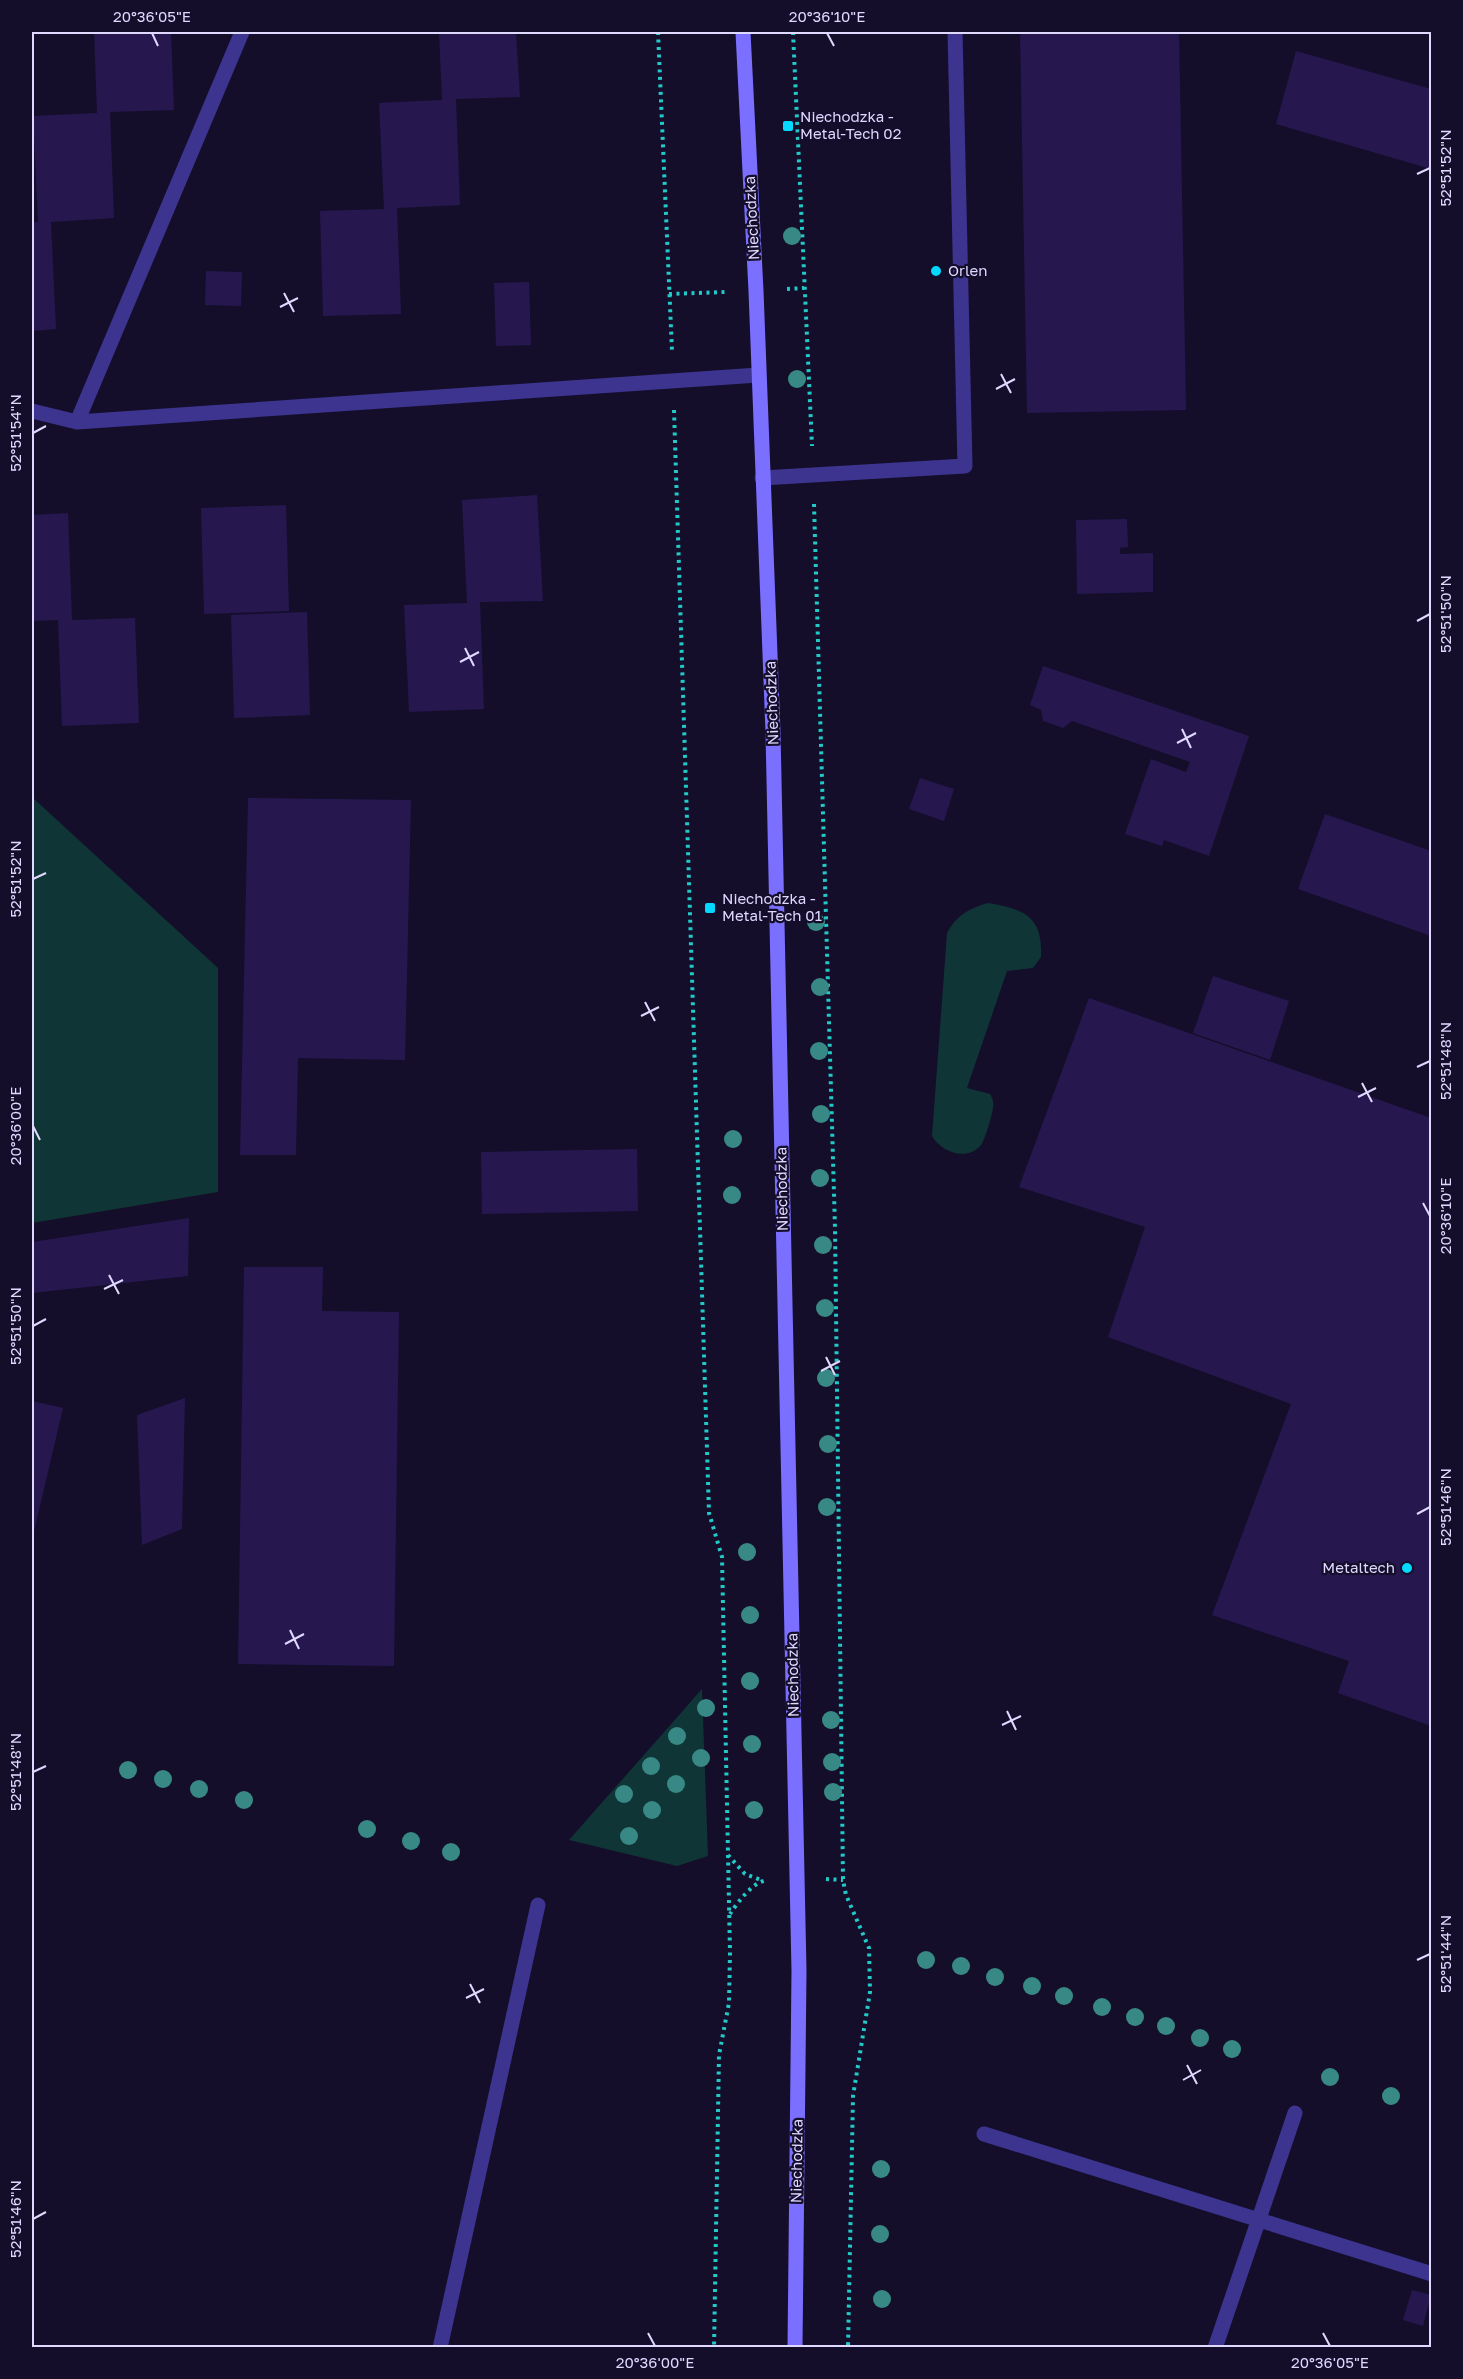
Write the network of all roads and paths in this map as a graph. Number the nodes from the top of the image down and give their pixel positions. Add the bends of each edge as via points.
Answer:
1 (242, 32) edge
2 (658, 32) edge
3 (743, 32) edge
4 (793, 32) edge
5 (955, 32) edge
6 (758, 375) junction
7 (673, 381) junction
8 (32, 411) edge
9 (77, 422) junction
10 (813, 474) junction
11 (762, 478) junction
12 (728, 1855) junction
13 (762, 1880) dead end
14 (538, 1905) dead end
15 (1295, 2113) dead end
16 (984, 2134) dead end
17 (1259, 2220) junction
18 (1431, 2274) edge
19 (440, 2348) edge
20 (714, 2348) edge
21 (795, 2348) edge
22 (848, 2348) edge
23 (1215, 2348) edge

1 - 9 lane
2 - 7 path
3 - 6 street, Niechodzka
4 - 10 path
5 - 10 lane via 965,466
6 - 7 lane
6 - 11 street, Niechodzka
7 - 9 lane
7 - 12 path via 708,1501 722,1557
8 - 9 lane
10 - 11 lane
10 - 22 path via 835,1228 843,1880 868,1948 870,1992 853,2096
11 - 21 street, Niechodzka via 773,743 799,1971
12 - 13 path via 745,1874
12 - 20 path via 729,2002 719,2055
14 - 19 lane
15 - 17 lane
16 - 17 lane
17 - 18 lane
17 - 23 lane

